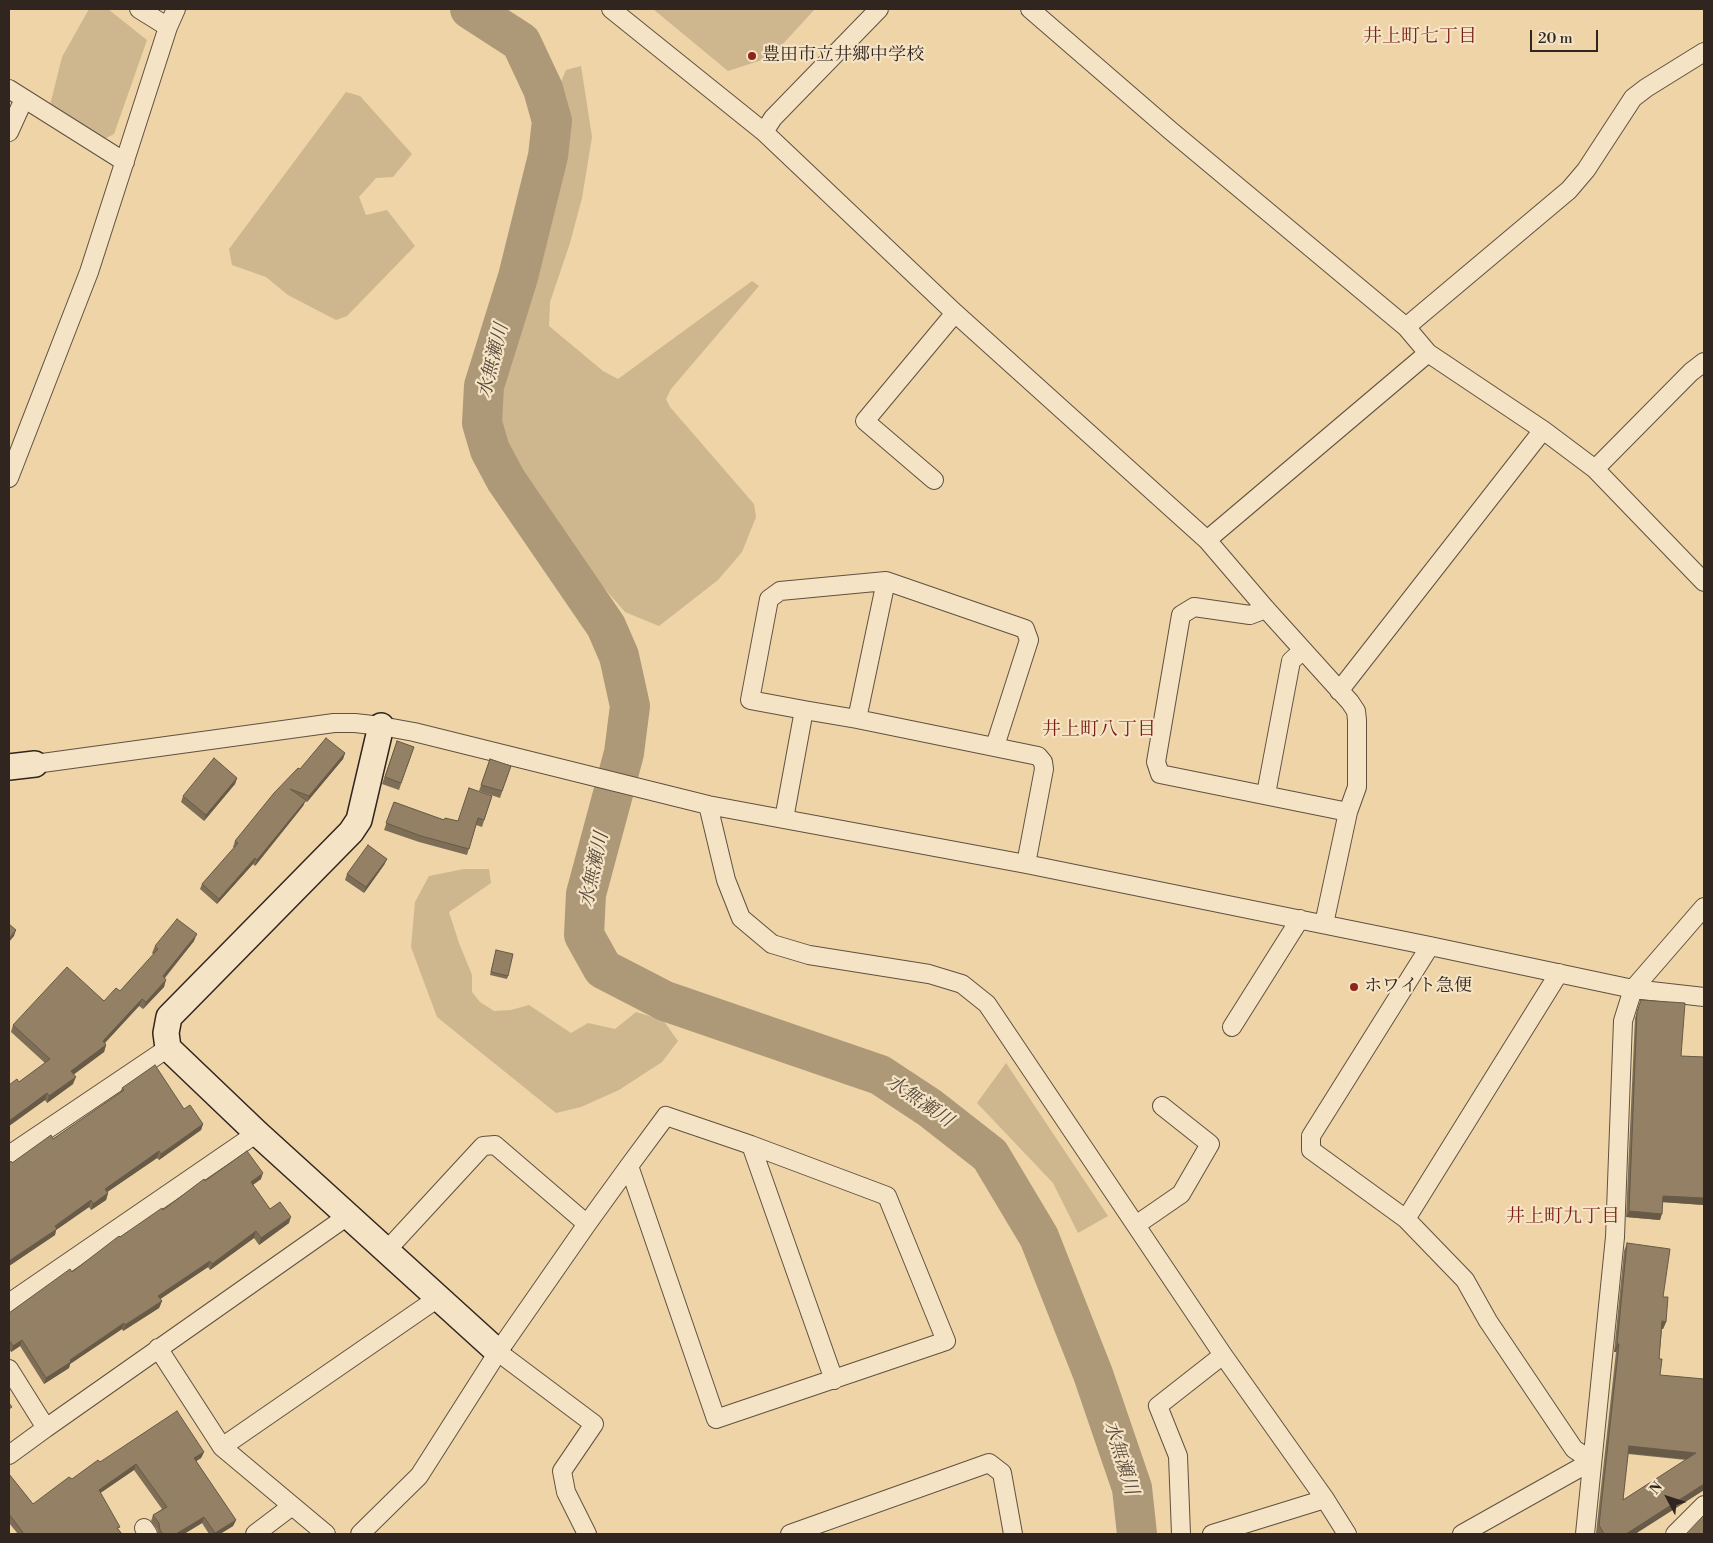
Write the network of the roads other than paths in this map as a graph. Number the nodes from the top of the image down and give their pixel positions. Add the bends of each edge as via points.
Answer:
1 (139, 9) edge
2 (176, 9) edge
3 (611, 9) edge
4 (880, 9) edge
5 (1030, 9) edge
6 (168, 27) junction
7 (1704, 52) edge
8 (9, 89) edge
9 (24, 100) junction
10 (9, 132) edge
11 (764, 132) junction
12 (125, 162) junction
13 (955, 313) junction
14 (1406, 327) junction
15 (1428, 353) junction
16 (1704, 362) edge
17 (1542, 430) junction
18 (1595, 469) junction
19 (9, 478) edge
20 (934, 480) dead end
21 (1207, 540) junction
22 (1703, 578) edge
23 (886, 581) junction
24 (1266, 609) junction
25 (1304, 650) junction
26 (1339, 691) junction
27 (804, 710) junction
28 (857, 719) junction
29 (381, 726) junction
30 (994, 746) junction
31 (35, 764) joint
32 (9, 768) edge
33 (1266, 794) junction
34 (708, 805) junction
35 (1348, 812) junction
36 (784, 819) junction
37 (1026, 864) junction
38 (1704, 907) edge
39 (1300, 919) junction
40 (1324, 924) junction
41 (1430, 946) junction
42 (1558, 973) junction
43 (1633, 989) junction
44 (1704, 998) edge
45 (1232, 1027) dead end
46 (168, 1048) junction
47 (1162, 1106) dead end
48 (257, 1133) junction
49 (751, 1145) junction
50 (9, 1155) edge
51 (629, 1166) junction
52 (349, 1215) junction
53 (1406, 1219) junction
54 (587, 1224) junction
55 (1136, 1225) junction
56 (387, 1250) junction
57 (438, 1298) junction
58 (9, 1302) edge
59 (158, 1348) junction
60 (498, 1352) junction
61 (1223, 1355) junction
62 (9, 1369) edge
63 (834, 1380) junction
64 (46, 1428) junction
65 (222, 1447) junction
66 (9, 1456) edge
67 (1592, 1461) junction
68 (1325, 1499) junction
69 (292, 1506) junction
70 (1704, 1506) edge
71 (795, 1533) edge
72 (255, 1534) edge
73 (326, 1534) edge
74 (360, 1534) edge
75 (587, 1534) edge
76 (1013, 1534) edge
77 (1181, 1534) edge
78 (1212, 1534) edge
79 (1347, 1534) edge
80 (1462, 1534) edge
81 (1585, 1534) edge
82 (1675, 1534) edge

1 - 6 street
2 - 6 street
3 - 11 street
4 - 11 street via 773,118
5 - 14 street via 1171,132
6 - 12 street
7 - 14 street via 1634,98 1569,190
8 - 9 street
9 - 10 street
9 - 12 street
11 - 13 street
12 - 19 street via 89,272
13 - 20 street via 865,421
13 - 21 street
14 - 15 street
15 - 17 street
15 - 21 street
16 - 18 street
17 - 18 street
17 - 26 street
18 - 22 street
21 - 24 street
23 - 27 street via 780,591 769,599 750,700
23 - 28 street
23 - 30 street via 1025,629 1029,640
24 - 25 street
24 - 33 street via 1250,614 1194,607 1181,615 1156,762 1160,774
25 - 26 street
25 - 33 street via 1291,661
26 - 35 street via 1356,711 1357,720 1357,787
27 - 28 street
27 - 36 street
28 - 30 street
29 - 31 street via 334,723
29 - 34 street
29 - 46 street via 360,820 352,832 169,1017
30 - 37 street via 1038,756 1043,762
31 - 32 street
33 - 35 street
34 - 36 street
34 - 55 street via 726,880 742,918 772,944 809,955 929,974 962,984 987,1004
35 - 40 street
36 - 37 street
37 - 39 street
38 - 43 street
39 - 40 street
39 - 45 street
40 - 41 street
41 - 42 street
41 - 53 street via 1311,1136 1311,1150
42 - 43 street
42 - 53 street
43 - 44 street
43 - 67 street via 1623,1021 1615,1237
46 - 48 street
46 - 50 street
47 - 55 street via 1210,1144 1181,1194
48 - 52 street
48 - 58 street
49 - 51 street via 666,1116
49 - 63 street
49 - 63 street via 887,1196 946,1341
51 - 54 street
51 - 63 street via 716,1419
52 - 56 street
52 - 59 street
53 - 67 street via 1465,1280 1488,1321 1574,1449
54 - 56 street via 495,1145 483,1146
54 - 60 street
55 - 61 street
56 - 57 street
57 - 60 street
57 - 65 street
59 - 64 street
59 - 65 street
60 - 74 street via 419,1476
60 - 75 street via 594,1424 562,1471 566,1492
61 - 68 street
61 - 77 street via 1158,1406 1178,1456
62 - 64 street
64 - 66 street
65 - 69 street
67 - 80 street
67 - 81 street
68 - 78 street
68 - 79 street
69 - 72 street
69 - 73 street
70 - 82 street
71 - 76 street via 989,1463 1002,1473

